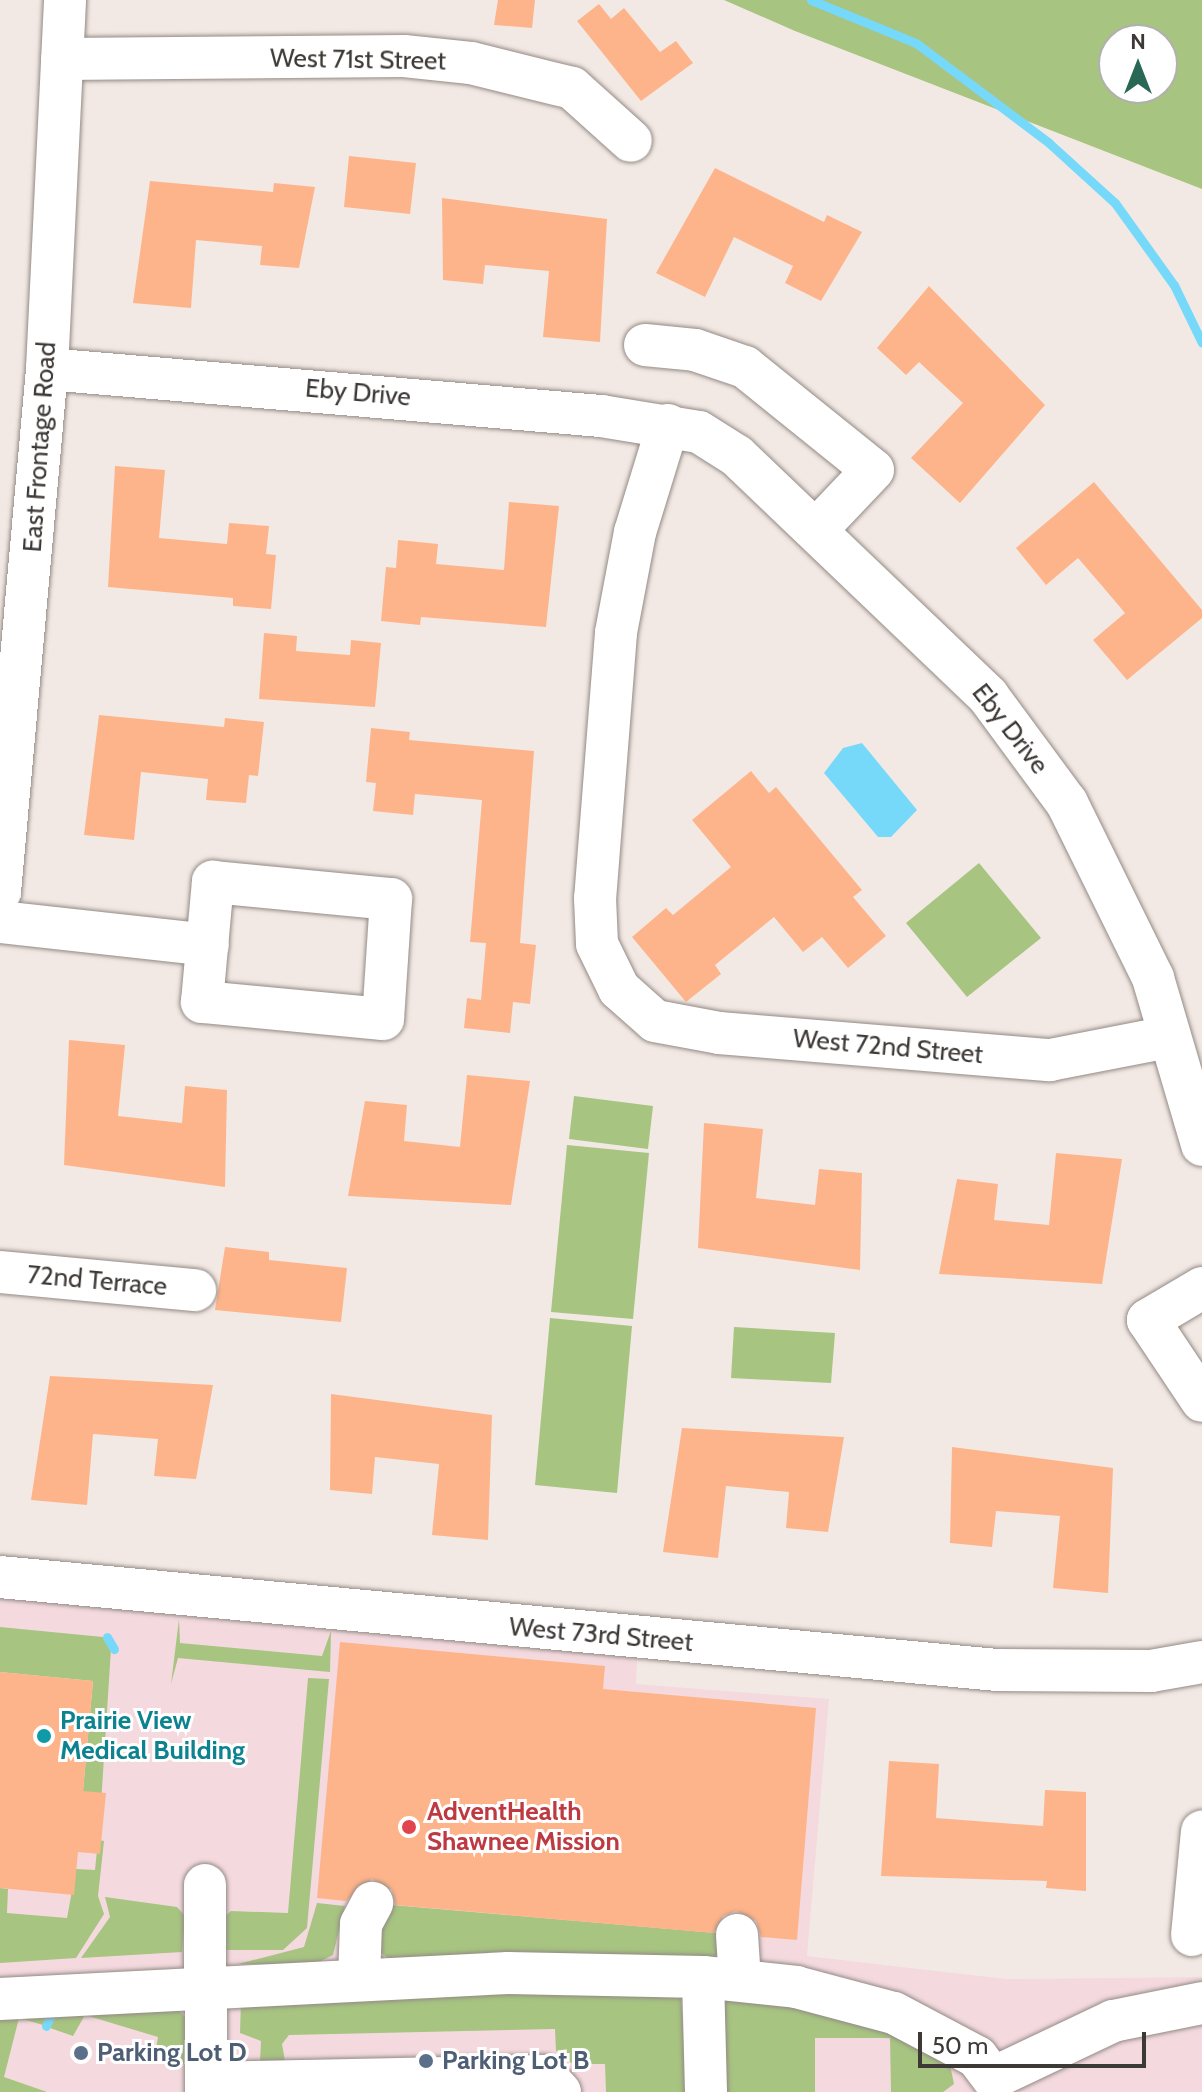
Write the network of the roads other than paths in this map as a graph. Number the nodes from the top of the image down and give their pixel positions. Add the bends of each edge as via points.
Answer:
1 (65, 0) edge
2 (62, 59) junction
3 (631, 141) dead end
4 (645, 345) dead end
5 (47, 369) junction
6 (668, 425) junction
7 (818, 528) junction
8 (0, 892) edge
9 (0, 922) edge
10 (208, 945) junction
11 (1168, 1037) junction
12 (1202, 1145) edge
13 (0, 1272) edge
14 (1202, 1288) edge
15 (195, 1290) dead end
16 (1202, 1401) edge
17 (0, 1577) edge
18 (1202, 1662) edge
19 (1202, 1831) edge
20 (205, 1885) dead end
21 (363, 1910) dead end
22 (1192, 1935) dead end
23 (735, 1959) junction
24 (359, 1979) junction
25 (204, 1985) junction
26 (0, 1999) edge
27 (1202, 2003) edge
28 (981, 2085) edge
29 (206, 2087) edge
30 (560, 2092) edge
31 (706, 2092) edge

1 - 2 street, East Frontage Road
2 - 3 street, West 71st Street via 404,56 471,63 572,88
2 - 5 street, East Frontage Road
4 - 7 street via 695,350 745,367 873,470
5 - 6 street, Eby Drive
5 - 8 street, East Frontage Road
6 - 7 street, Eby Drive via 699,432 737,456
6 - 11 street, West 72nd Street via 635,532 615,649 595,898 597,944 619,989 655,1021 719,1033 1050,1060
7 - 11 street, Eby Drive via 988,696 1067,803 1153,978
9 - 10 street
10 - 10 street via 202,1002 383,1019 391,899 213,882
11 - 12 street, Eby Drive
13 - 15 street, 72nd Terrace
14 - 16 street via 1148,1320
17 - 18 street, West 73rd Street via 387,1632 997,1670 1151,1671
19 - 22 street
20 - 25 street
21 - 24 street
23 - 24 street via 566,1972
23 - 28 street via 894,2013 977,2057
23 - 31 street
24 - 25 street
25 - 26 street
25 - 29 street
27 - 28 street via 1113,2021
29 - 30 street via 545,2076

